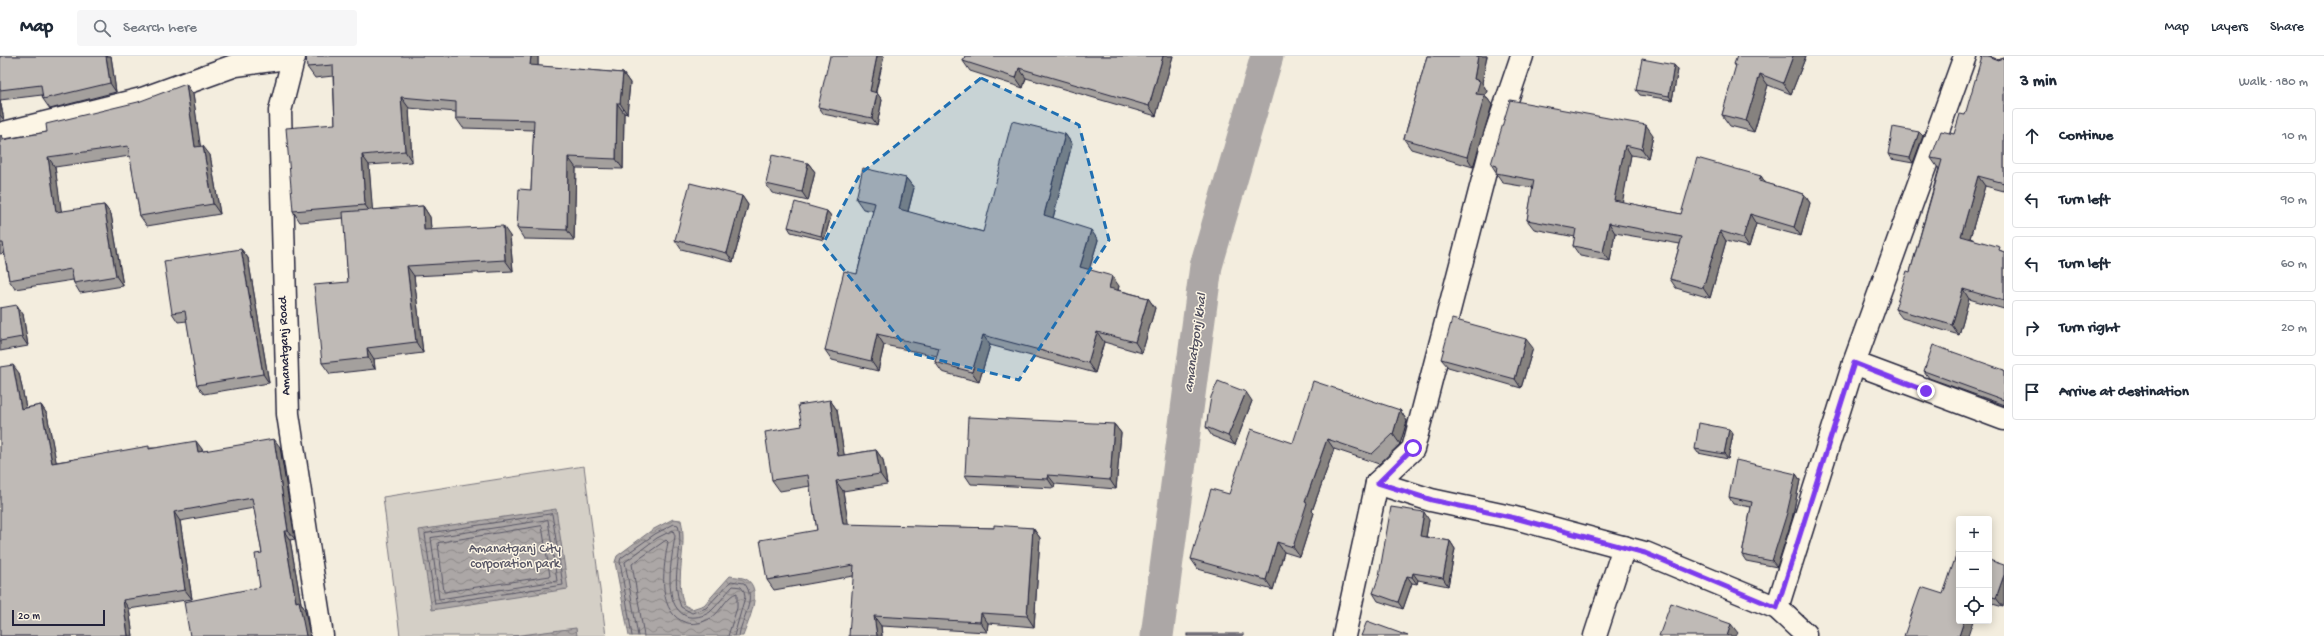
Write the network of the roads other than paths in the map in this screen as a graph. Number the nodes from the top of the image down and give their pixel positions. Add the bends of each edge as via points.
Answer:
1 (294, 56) edge
2 (1522, 56) edge
3 (1965, 56) edge
4 (0, 134) edge
5 (1854, 363) junction
6 (2004, 419) edge
7 (1378, 483) junction
8 (1624, 547) junction
9 (1777, 608) junction
10 (1806, 635) edge
11 (322, 636) edge
12 (1344, 636) edge
13 (1595, 636) edge

1 - 4 street via 236,65 142,99
1 - 11 street, Amanatganj Road via 280,112 288,414
2 - 7 street via 1491,149 1413,448
3 - 5 street
5 - 6 street
5 - 9 street
7 - 8 street via 1432,500 1515,518
7 - 12 street
8 - 9 street via 1645,553
8 - 13 street
9 - 10 street

